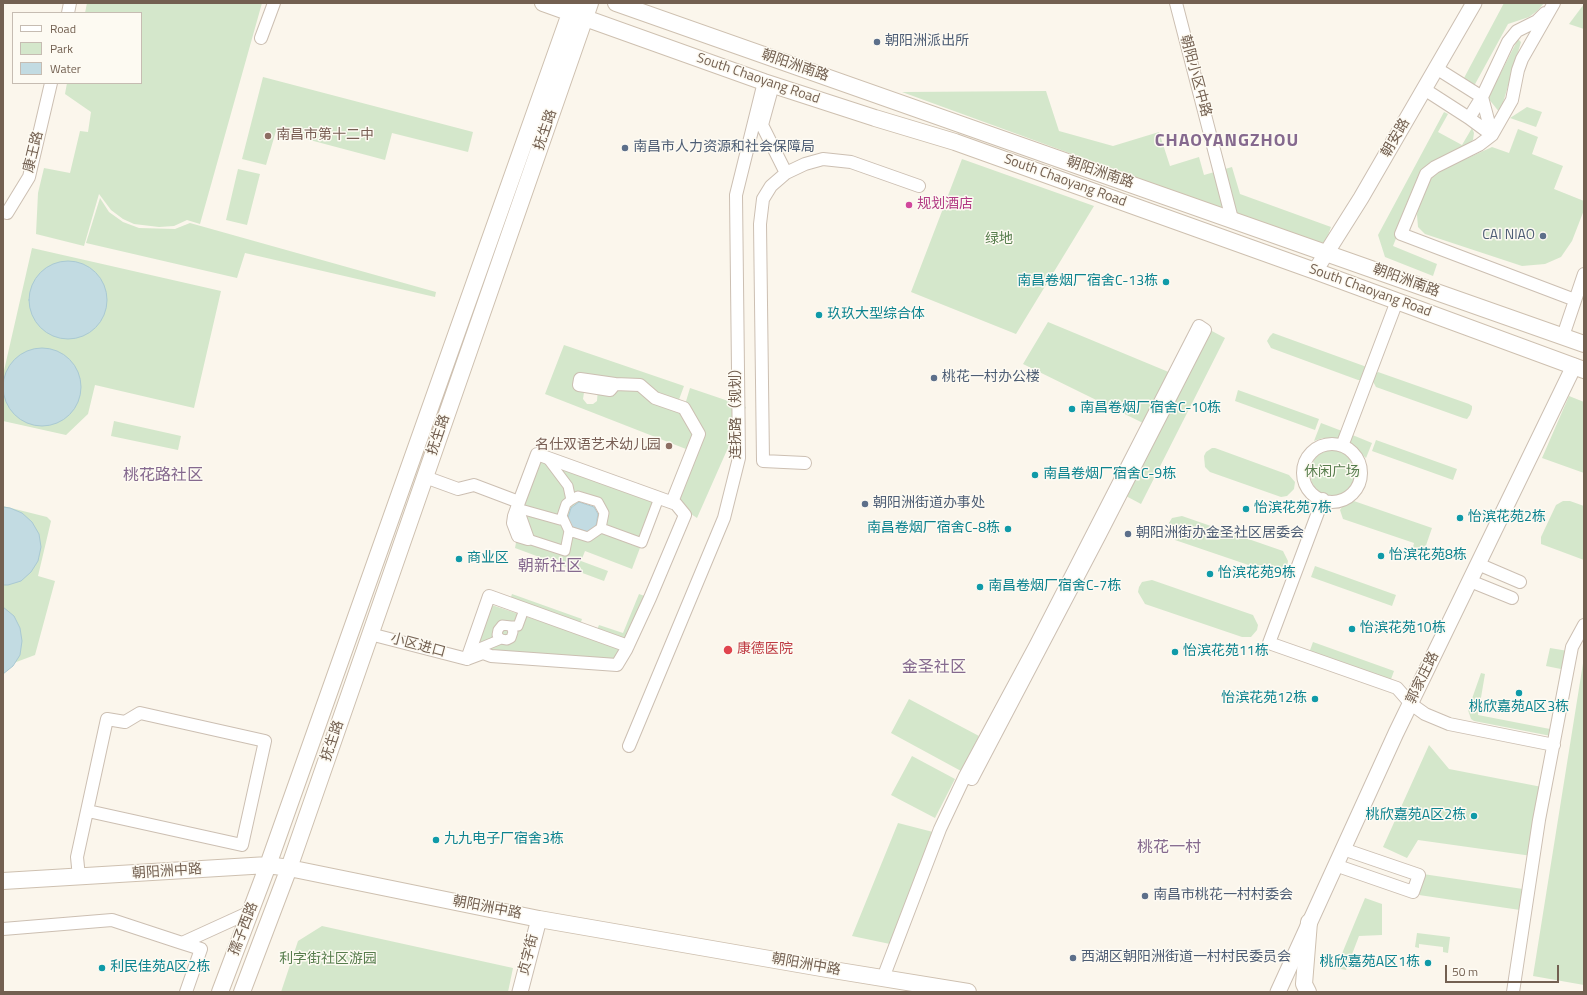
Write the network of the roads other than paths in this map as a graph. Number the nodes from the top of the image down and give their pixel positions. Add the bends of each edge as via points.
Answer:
1 (274, 3) edge
2 (543, 3) edge
3 (590, 3) edge
4 (616, 3) edge
5 (1176, 3) edge
6 (1474, 3) edge
7 (1554, 3) edge
8 (576, 12) edge
9 (262, 38) dead end
10 (1436, 68) junction
11 (768, 83) junction
12 (51, 84) edge
13 (1424, 89) junction
14 (1482, 97) junction
15 (1469, 118) junction
16 (1492, 135) junction
17 (786, 173) junction
18 (919, 186) dead end
19 (3, 212) edge
20 (1232, 219) junction
21 (1326, 252) junction
22 (1315, 270) junction
23 (1584, 274) edge
24 (1575, 300) junction
25 (1397, 301) junction
26 (1563, 336) junction
27 (1584, 344) edge
28 (1579, 368) edge
29 (615, 384) dead end
30 (1342, 446) junction
31 (542, 456) junction
32 (805, 463) dead end
33 (425, 477) junction
34 (659, 498) junction
35 (571, 500) junction
36 (1323, 500) junction
37 (672, 502) junction
38 (518, 505) junction
39 (562, 516) junction
40 (601, 528) junction
41 (569, 531) junction
42 (528, 539) joint
43 (1478, 564) junction
44 (1470, 580) junction
45 (1520, 582) dead end
46 (1512, 598) dead end
47 (522, 615) dead end
48 (1584, 625) edge
49 (370, 634) junction
50 (628, 646) junction
51 (480, 656) junction
52 (1411, 704) junction
53 (1554, 745) junction
54 (629, 746) dead end
55 (964, 776) junction
56 (88, 811) junction
57 (1343, 849) junction
58 (268, 865) junction
59 (1335, 865) junction
60 (289, 868) junction
61 (79, 877) junction
62 (3, 881) edge
63 (250, 912) junction
64 (539, 919) junction
65 (1309, 922) junction
66 (3, 928) edge
67 (182, 943) junction
68 (883, 978) junction
69 (186, 992) edge
70 (220, 992) edge
71 (242, 992) edge
72 (520, 992) edge
73 (966, 992) edge
74 (1278, 992) edge
75 (1308, 992) edge
76 (1513, 992) edge

1 - 9 street
2 - 8 main road, South Chaoyang Road
3 - 8 main road, 抚生路
4 - 20 main road, 朝阳洲南路
5 - 20 street, 朝阳小区中路
6 - 10 street, 朝安路
7 - 14 street via 1537,21 1517,31 1508,42
7 - 16 street via 1522,59 1512,100
8 - 11 main road, South Chaoyang Road
8 - 33 main road, 抚生路
8 - 58 main road, 抚生路
10 - 13 street, 朝安路
10 - 14 street
11 - 17 street via 762,125
11 - 22 main road, South Chaoyang Road via 955,142
11 - 54 street, 连抚路（规划） via 736,196 739,458 724,518
12 - 19 street, 康王路 via 29,177 7,213
13 - 15 street
13 - 21 street, 朝安路 via 1361,198
14 - 15 street
14 - 16 street
15 - 16 street
16 - 24 street via 1468,152 1435,167 1426,174 1401,234
17 - 18 street via 823,159 851,162
17 - 32 street via 771,186 763,199 760,224 763,461
20 - 21 main road, 朝阳洲南路
21 - 22 street, 朝安路
21 - 26 main road, 朝阳洲南路
22 - 25 main road, South Chaoyang Road
23 - 24 street
24 - 26 street
25 - 28 main road, South Chaoyang Road
25 - 30 street
26 - 27 main road, 朝阳洲南路
28 - 43 street, 郭家庄路
29 - 37 street via 640,385 655,398 684,408 699,434
30 - 36 street via 1350,450 1358,461 1361,475 1359,484 1347,498 1338,501
30 - 36 street via 1332,444 1314,450 1304,466 1306,485 1312,493
31 - 34 street
31 - 35 street via 568,486
31 - 38 street
33 - 38 street via 458,489 474,485
33 - 49 main road, 抚生路
34 - 37 street
34 - 40 street via 642,543
35 - 39 street via 566,504
35 - 40 street via 578,496 598,502 604,513
36 - 52 street via 1269,643 1397,688
37 - 50 street via 685,515
38 - 39 street via 560,520
38 - 42 street via 513,523 518,536
39 - 41 street
40 - 41 street via 588,537
41 - 42 street via 565,551
43 - 44 street, 郭家庄路
43 - 45 street
44 - 46 street
44 - 52 street, 郭家庄路
47 - 51 street via 518,626 511,626 512,638 501,639 477,649
48 - 53 street via 1572,647
49 - 51 street, 小区进口 via 450,655
49 - 60 main road, 抚生路
50 - 51 street, 小区进口 via 618,665
50 - 51 street via 489,596
52 - 53 street via 1449,724
52 - 57 street, 郭家庄路
53 - 76 street via 1539,820
55 - 55 street via 972,779 1104,528 1206,330 1199,326 1036,644
55 - 68 street via 940,829
56 - 56 street via 107,719 125,722 140,712 265,741 242,845
56 - 61 street via 77,857
57 - 59 street, 郭家庄路
57 - 59 street via 1419,875 1413,892
58 - 60 main road, 朝阳洲中路
58 - 61 main road, 朝阳洲中路
58 - 63 main road, 孺子西路
59 - 65 street, 郭家庄路
60 - 64 main road, 朝阳洲中路
60 - 71 main road, 孺子西路
61 - 62 main road, 朝阳洲中路
63 - 67 street
63 - 70 main road, 孺子西路
64 - 68 main road, 朝阳洲中路
64 - 72 street, 贞字街
65 - 74 street, 郭家庄路
65 - 75 main road via 1304,984
66 - 67 street via 112,920
67 - 69 street via 201,949
68 - 73 main road, 朝阳洲中路

